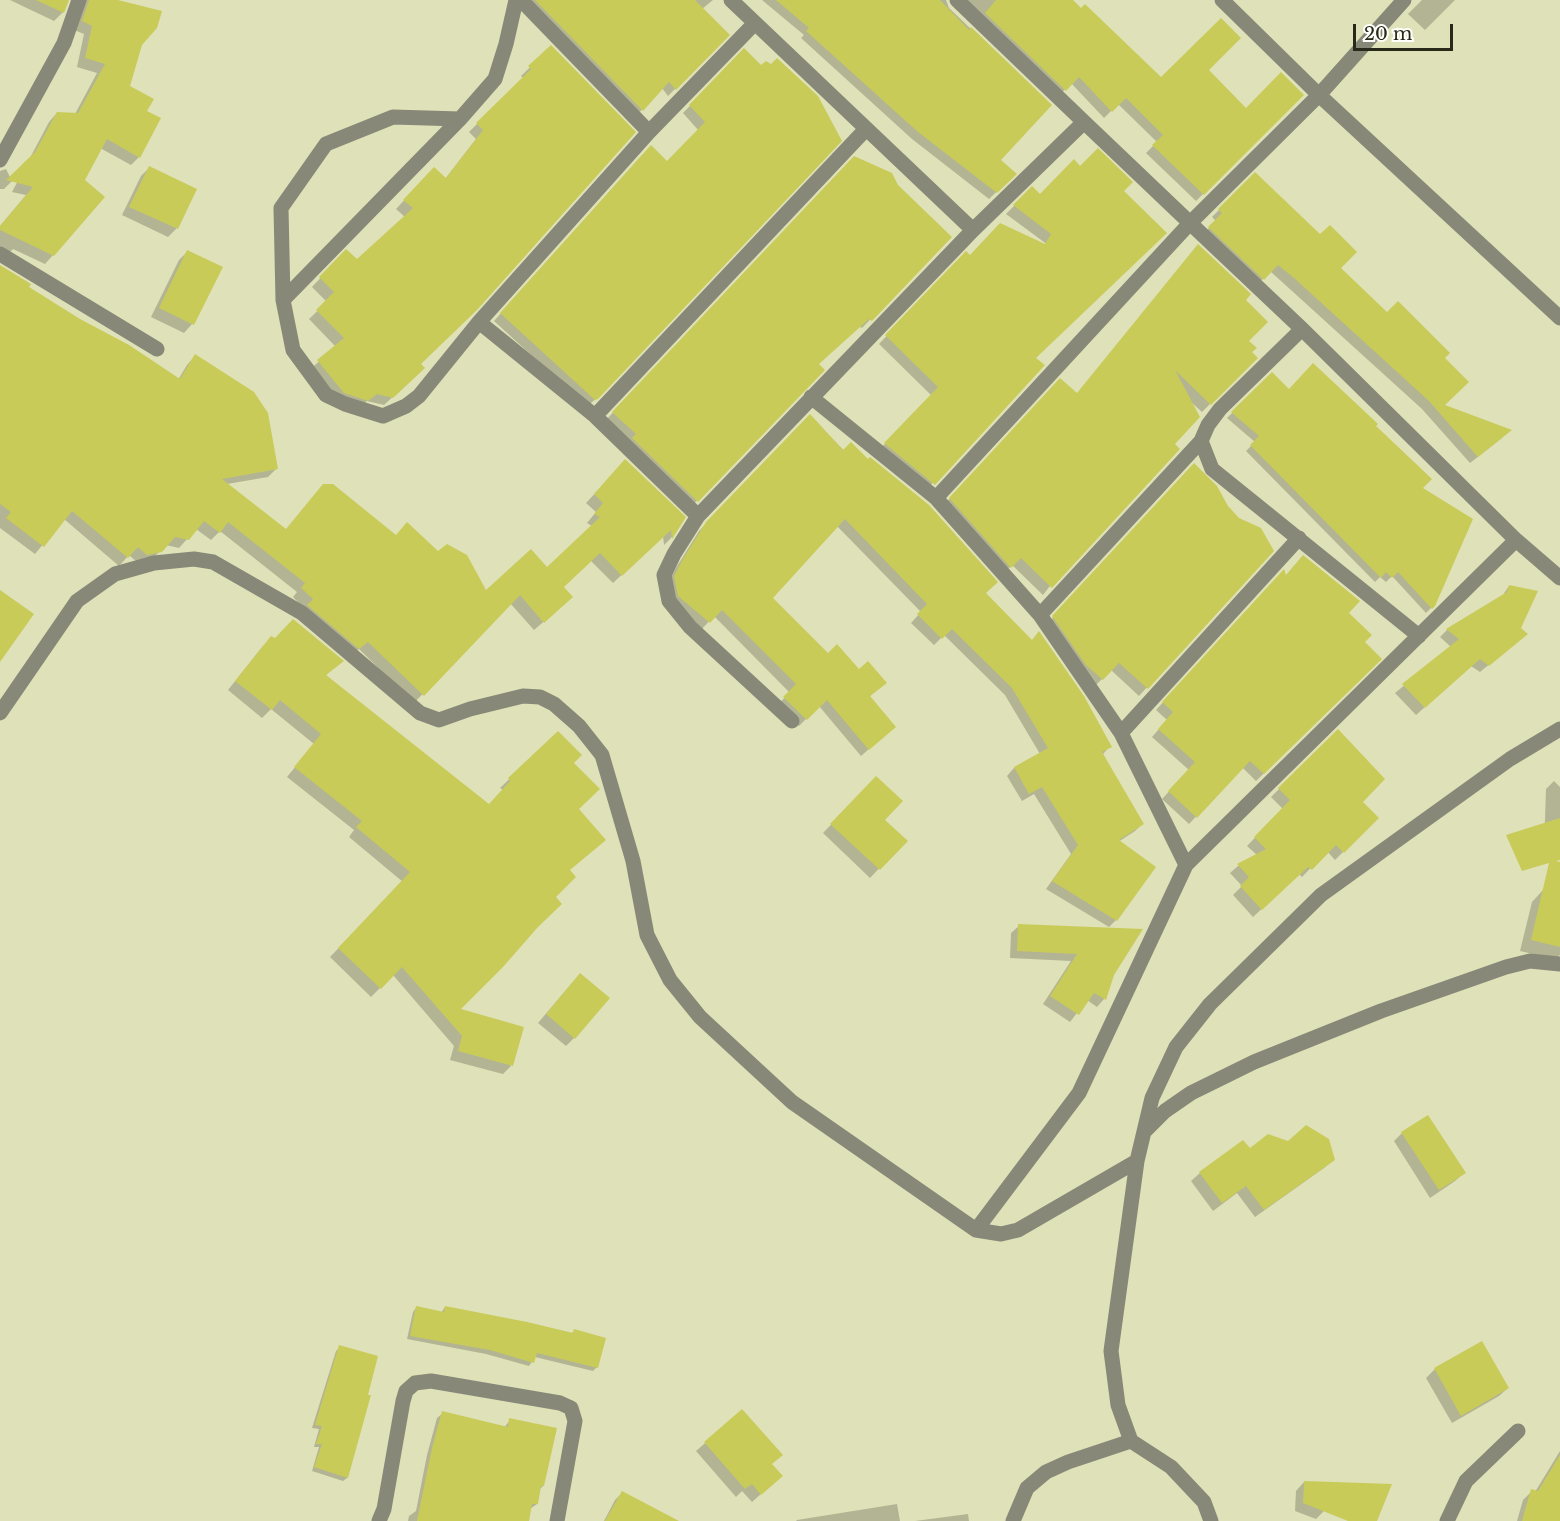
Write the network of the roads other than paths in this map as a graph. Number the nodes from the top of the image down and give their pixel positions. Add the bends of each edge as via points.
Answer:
1 (79, 0) edge
2 (519, 0) edge
3 (731, 0) edge
4 (957, 0) edge
5 (1222, 0) edge
6 (1404, 0) edge
7 (755, 23) junction
8 (1319, 95) junction
9 (460, 119) junction
10 (1084, 122) junction
11 (866, 129) junction
12 (649, 132) junction
13 (0, 160) edge
14 (1190, 223) junction
15 (973, 230) junction
16 (0, 254) edge
17 (283, 300) junction
18 (1560, 318) edge
19 (479, 322) junction
20 (1302, 329) junction
21 (157, 349) dead end
22 (811, 397) junction
23 (595, 416) junction
24 (1201, 441) junction
25 (936, 498) junction
26 (698, 516) junction
27 (1299, 538) junction
28 (1516, 540) junction
29 (1560, 578) edge
30 (1040, 615) junction
31 (1419, 636) junction
32 (0, 713) edge
33 (792, 721) dead end
34 (1560, 729) edge
35 (1121, 733) junction
36 (1186, 865) junction
37 (1560, 964) edge
38 (1145, 1131) junction
39 (1137, 1161) junction
40 (976, 1230) junction
41 (1518, 1431) dead end
42 (1131, 1441) junction
43 (379, 1521) edge
44 (557, 1521) edge
45 (1013, 1521) edge
46 (1211, 1521) edge
47 (1447, 1521) edge

1 - 13 street via 64,43
2 - 9 street via 495,79
2 - 12 street
3 - 7 street
4 - 10 street
5 - 8 street
6 - 8 street
7 - 11 street
7 - 12 street
8 - 14 street
8 - 18 street
9 - 17 street
9 - 17 street via 393,117 326,144 281,208
10 - 14 street
10 - 15 street
11 - 15 street
11 - 23 street
12 - 19 street
14 - 20 street
14 - 25 street
15 - 22 street
16 - 21 street
17 - 19 street via 293,350 326,394 383,416 419,396
19 - 23 street
20 - 24 street via 1221,409
20 - 28 street
22 - 25 street
22 - 26 street
23 - 26 street
24 - 27 street via 1212,469
24 - 30 street
25 - 30 street
26 - 33 street via 664,575 669,601 690,627
27 - 31 street
27 - 35 street
28 - 29 street
28 - 31 street
30 - 35 street
31 - 36 street
32 - 40 street via 77,601 116,574 153,563 194,559 213,562 302,613 420,713 439,720 523,696 540,697 554,704 579,726 602,755 633,861 647,935 670,980 700,1017 792,1102
34 - 38 street via 1510,759 1321,895 1210,1004 1176,1047 1152,1098
35 - 36 street
36 - 40 street via 1079,1093
37 - 38 street via 1530,961 1506,967 1254,1062 1191,1093
38 - 39 street
39 - 40 street via 1018,1230 1001,1234
39 - 42 street via 1111,1351 1118,1405
41 - 47 street via 1466,1481
42 - 45 street via 1046,1472 1027,1488
42 - 46 street via 1171,1467 1204,1502
43 - 44 street via 406,1391 415,1383 431,1381 571,1408 575,1421

